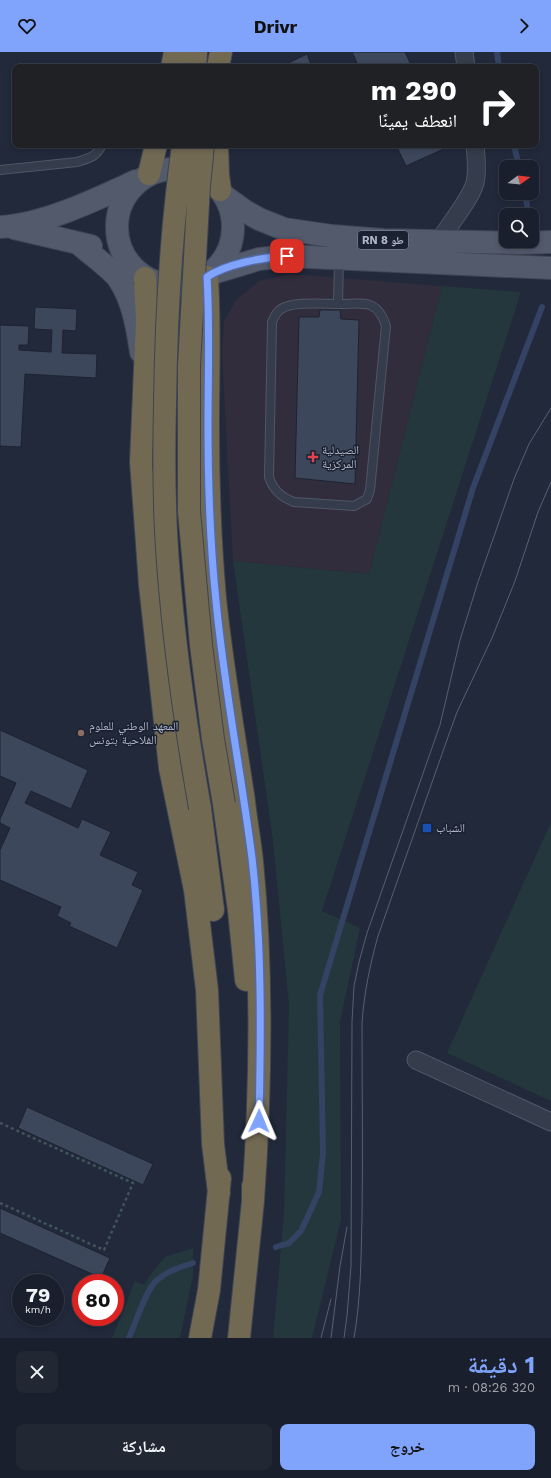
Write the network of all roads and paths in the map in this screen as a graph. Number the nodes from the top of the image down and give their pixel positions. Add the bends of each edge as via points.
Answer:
1 (175, 52) edge
2 (196, 52) edge
3 (221, 52) edge
4 (230, 52) edge
5 (464, 52) edge
6 (173, 64) edge
7 (195, 64) edge
8 (219, 64) edge
9 (228, 64) edge
10 (466, 64) edge
11 (100, 148) edge
12 (155, 148) edge
13 (183, 148) edge
14 (203, 148) edge
15 (217, 148) edge
16 (475, 148) edge
17 (0, 170) edge
18 (146, 176) junction
19 (222, 193) junction
20 (4, 227) edge
21 (439, 241) junction
22 (551, 242) edge
23 (78, 243) junction
24 (339, 258) junction
25 (551, 268) edge
26 (137, 271) junction
27 (210, 275) junction
28 (338, 304) junction
29 (144, 378) junction
30 (416, 1060) dead end
31 (551, 1122) edge
32 (0, 1123) edge
33 (219, 1193) junction
34 (253, 1201) junction
35 (0, 1204) edge
36 (200, 1338) edge
37 (239, 1338) edge

1 - 6 highway
2 - 7 highway
3 - 8 highway
4 - 9 highway
5 - 10 street
11 - 17 lane via 89,159 77,162
12 - 18 highway
13 - 33 highway, bridge via 170,271 166,349 166,525 176,641 214,918 222,1021
14 - 34 highway, bridge via 189,366 189,511 200,645 239,911 251,1030
15 - 19 highway
16 - 21 street via 475,183
18 - 19 main road via 176,168 195,171
18 - 20 main road via 77,207 45,218
18 - 26 main road via 127,192 118,209 116,229 120,248
19 - 21 main road, RN 8 طو via 245,211 284,229 332,236
19 - 27 main road via 232,213 233,232 228,251
20 - 23 main road
21 - 22 main road, RN 8 طو
23 - 26 main road via 95,247
23 - 29 main road via 117,277 129,299 137,326
24 - 25 main road
24 - 27 main road via 272,257
24 - 28 lane
26 - 27 main road via 163,285 183,285
26 - 29 highway via 147,321
27 - 34 highway via 210,519 226,689 252,859 258,942 259,1121
28 - 28 lane via 370,304 378,309 386,326 370,490 367,499 354,506 294,502 277,493 269,477 272,322 275,314 291,305
29 - 33 highway via 141,462 150,585 170,768 196,890 207,990 213,1144
30 - 31 street
32 - 35 path via 134,1183 104,1250
33 - 36 highway via 209,1290
34 - 37 highway

